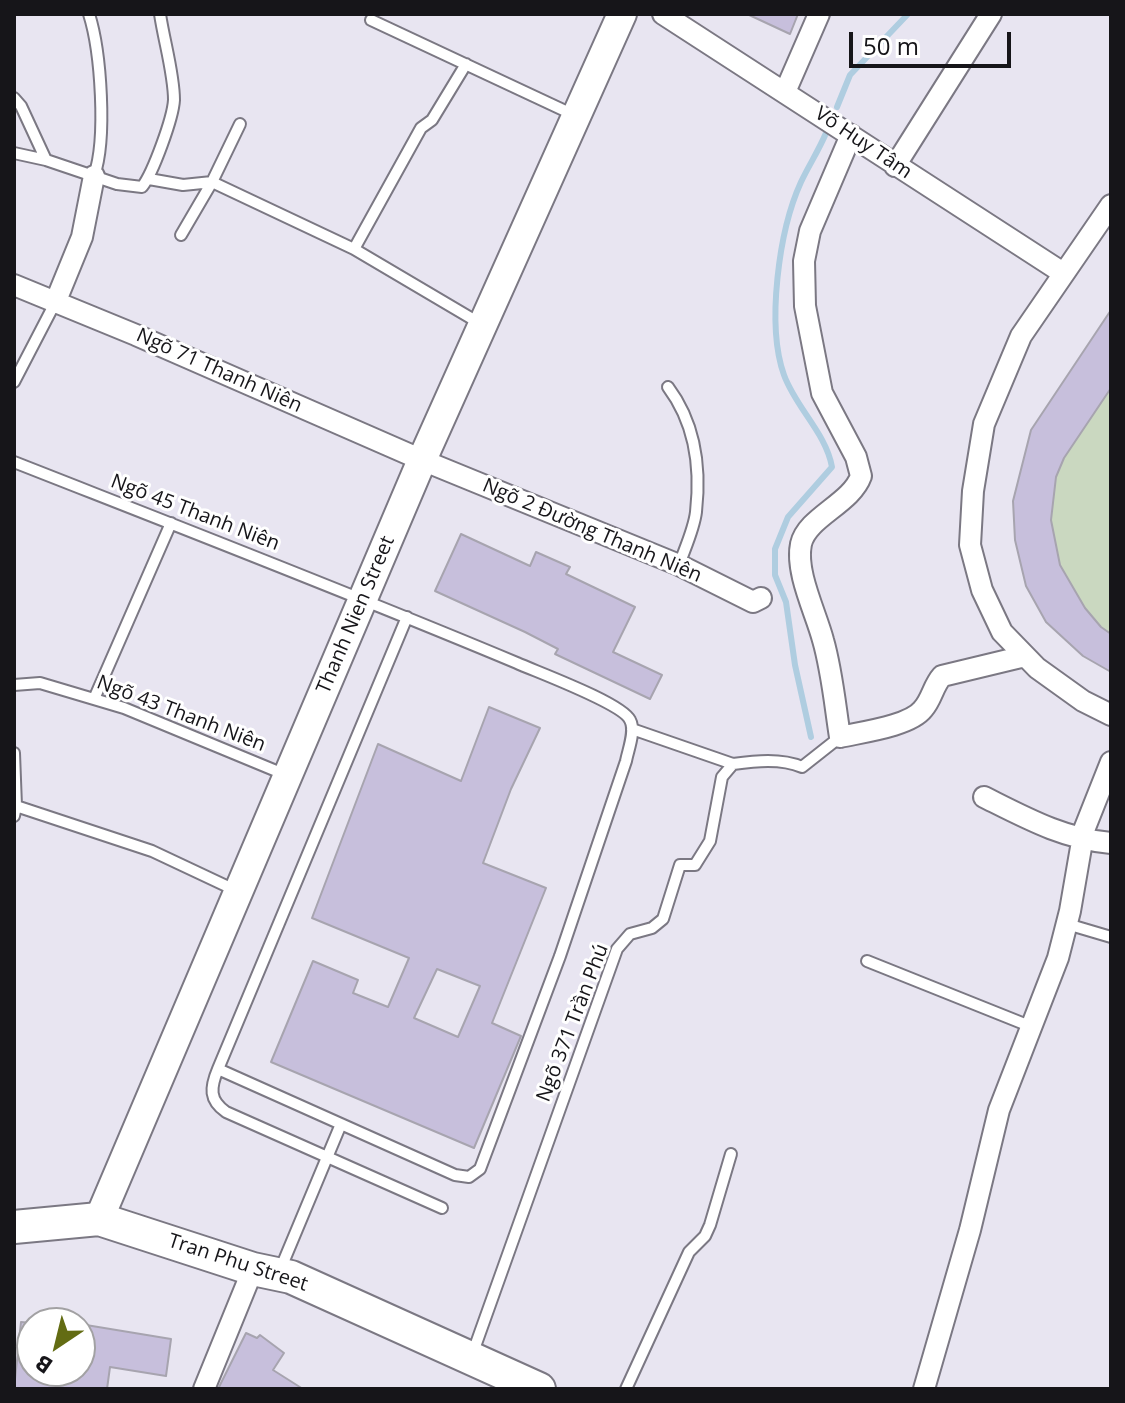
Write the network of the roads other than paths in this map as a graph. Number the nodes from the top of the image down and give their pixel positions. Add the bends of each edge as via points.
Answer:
1 (89, 14) edge
2 (160, 14) edge
3 (622, 14) edge
4 (663, 14) edge
5 (819, 14) edge
6 (991, 14) edge
7 (371, 20) dead end
8 (466, 64) junction
9 (785, 92) junction
10 (14, 98) edge
11 (576, 116) junction
12 (240, 124) dead end
13 (851, 135) junction
14 (14, 153) edge
15 (46, 160) junction
16 (895, 166) junction
17 (94, 176) junction
18 (149, 179) junction
19 (212, 182) junction
20 (1111, 205) edge
21 (181, 235) dead end
22 (354, 249) junction
23 (1063, 273) junction
24 (14, 285) edge
25 (55, 303) junction
26 (483, 325) junction
27 (14, 382) edge
28 (668, 387) dead end
29 (422, 460) junction
30 (14, 462) edge
31 (171, 523) junction
32 (679, 565) junction
33 (761, 598) dead end
34 (364, 599) junction
35 (407, 617) junction
36 (1025, 656) junction
37 (14, 685) edge
38 (94, 699) junction
39 (1111, 715) edge
40 (632, 729) junction
41 (840, 737) junction
42 (14, 753) edge
43 (1111, 762) edge
44 (733, 764) junction
45 (288, 775) junction
46 (984, 797) dead end
47 (15, 811) edge
48 (1082, 840) junction
49 (1111, 843) edge
50 (238, 892) junction
51 (1067, 924) junction
52 (1111, 937) edge
53 (867, 961) dead end
54 (1032, 1027) junction
55 (218, 1069) junction
56 (341, 1124) junction
57 (731, 1154) dead end
58 (328, 1157) junction
59 (442, 1208) dead end
60 (99, 1219) junction
61 (14, 1226) edge
62 (14, 1233) edge
63 (266, 1272) junction
64 (472, 1357) junction
65 (204, 1389) edge
66 (539, 1389) edge
67 (626, 1389) edge
68 (924, 1389) edge

1 - 17 lane via 97,41 100,131
2 - 18 lane via 174,102
3 - 11 street, Thanh Nien Street
4 - 9 street, Võ Huy Tâm
5 - 9 street
6 - 16 street
7 - 8 lane
8 - 11 lane
8 - 22 lane via 432,120 421,128
9 - 13 street, Võ Huy Tâm
10 - 15 lane
11 - 26 street, Thanh Nien Street
12 - 19 lane
13 - 16 street, Võ Huy Tâm
13 - 41 street via 810,231 804,261 805,306 822,393 861,476 801,545
14 - 15 lane
15 - 17 lane
16 - 23 street, Võ Huy Tâm
17 - 18 lane via 132,187 142,187
17 - 25 street via 82,237
18 - 19 lane via 165,184
19 - 21 lane
19 - 22 lane
20 - 23 street
22 - 26 lane
23 - 36 street via 1021,336 984,424 973,491 970,545 982,590 1002,632
24 - 25 street, Ngõ 71 Thanh Niên
25 - 27 lane
25 - 29 street, Ngõ 71 Thanh Niên
26 - 29 street, Thanh Nien Street
28 - 32 lane via 684,410 695,453 696,514
29 - 32 street, Ngõ 2 Đường Thanh Niên
29 - 34 street, Thanh Nien Street
30 - 31 lane, Ngõ 45 Thanh Niên
31 - 34 lane, Ngõ 45 Thanh Niên
31 - 38 lane
32 - 33 street, Ngõ 2 Đường Thanh Niên via 753,602
34 - 35 lane, Ngõ 45 Thanh Niên
34 - 45 street, Thanh Nien Street
35 - 40 lane, Ngõ 45 Thanh Niên via 617,708 630,718
35 - 55 lane
36 - 39 street
36 - 41 street via 942,676 914,718
37 - 38 lane, Ngõ 43 Thanh Niên via 40,683
38 - 45 lane, Ngõ 43 Thanh Niên
40 - 44 lane
40 - 56 lane via 565,941 480,1169 469,1177 455,1175
41 - 44 lane via 802,767 759,760
42 - 47 lane
43 - 48 street
44 - 64 lane, Ngõ 371 Trần Phú via 722,777 710,841 695,865 680,865 663,919 630,934 617,949
45 - 50 street, Thanh Nien Street
46 - 48 street
47 - 50 lane via 152,851
48 - 49 street
48 - 51 street
50 - 60 street, Thanh Nien Street
51 - 52 lane
51 - 54 street
53 - 54 lane
54 - 68 street via 999,1110
55 - 56 lane
55 - 58 lane via 211,1093 216,1104
56 - 58 lane
57 - 67 lane via 710,1225 689,1252
58 - 59 lane
58 - 63 lane
60 - 61 main road, Tran Phu Street
60 - 63 main road, Tran Phu Street
61 - 62 lane
63 - 64 main road, Tran Phu Street via 291,1277
63 - 65 street
64 - 66 main road, Tran Phu Street

